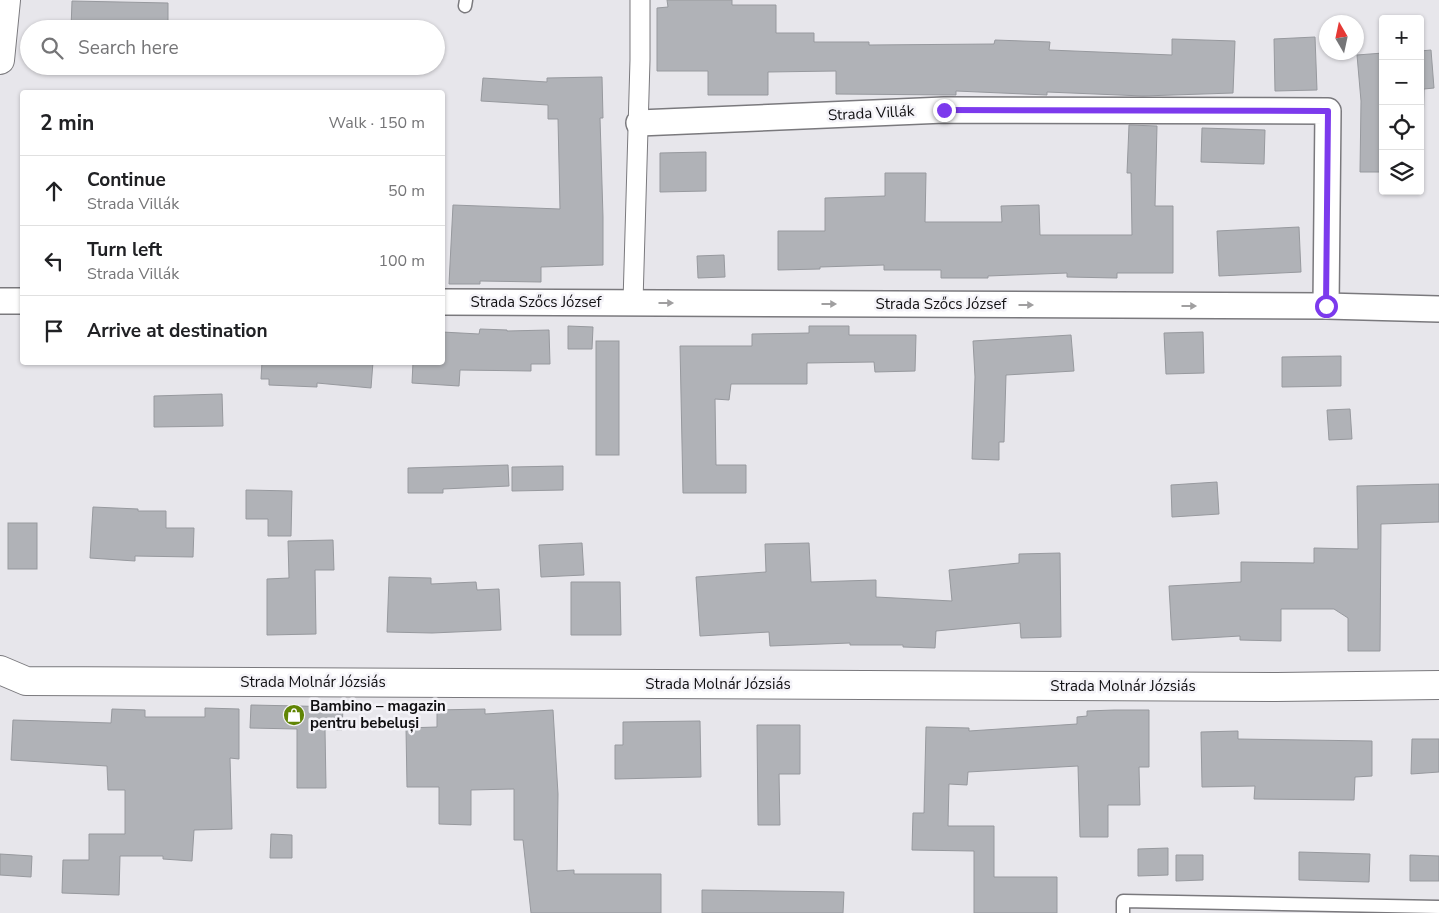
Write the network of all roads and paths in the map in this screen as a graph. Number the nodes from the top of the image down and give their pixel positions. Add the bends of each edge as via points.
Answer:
1 (6, 0) edge
2 (640, 0) edge
3 (0, 60) edge
4 (639, 123) junction
5 (0, 301) edge
6 (20, 301) edge
7 (445, 302) edge
8 (633, 302) junction
9 (1326, 306) junction
10 (1439, 309) edge
11 (0, 670) edge
12 (1439, 685) edge
13 (1439, 906) edge
14 (1123, 913) edge

1 - 3 street
2 - 4 street
4 - 8 street
4 - 9 street, Strada Villák via 944,110 1328,111
5 - 6 street
7 - 8 street, Strada Szőcs József
8 -> 9 street, Strada Szőcs József
9 - 10 street, Strada Szőcs József
11 - 12 street, Strada Molnár Józsiás via 26,681 1256,687
13 - 14 lane via 1123,901

